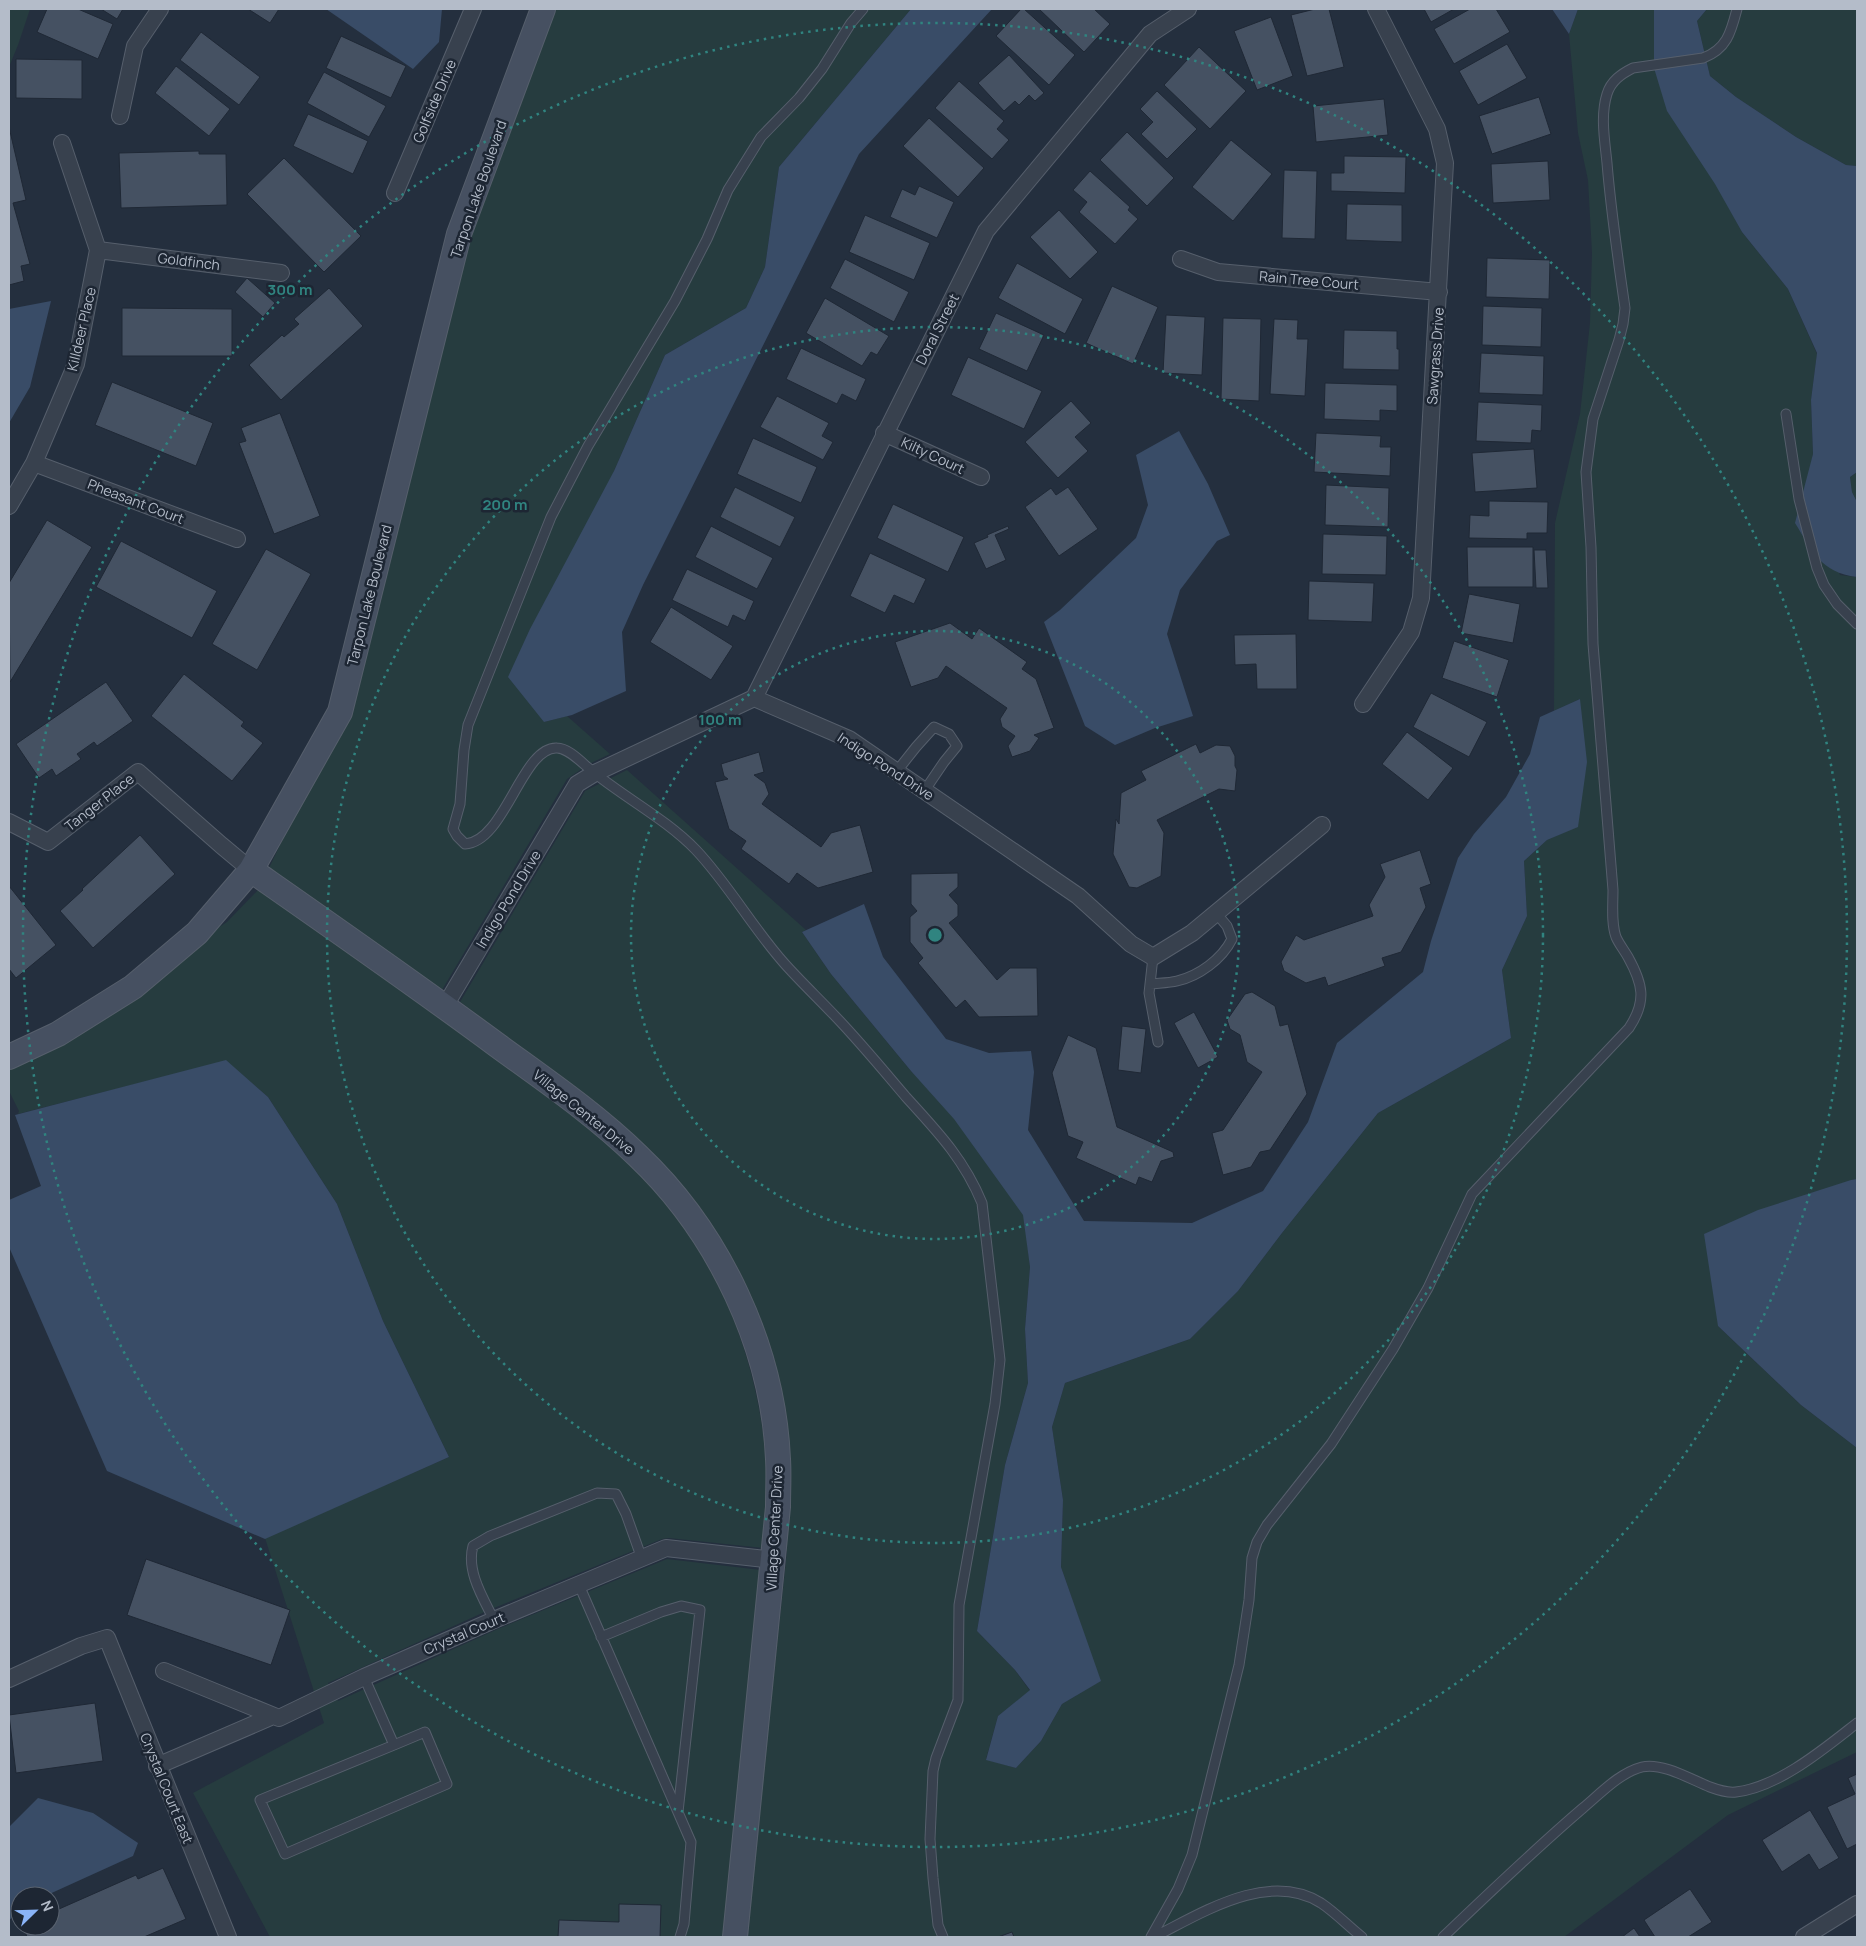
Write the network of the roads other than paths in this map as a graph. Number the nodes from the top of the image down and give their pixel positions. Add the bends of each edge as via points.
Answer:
1 (160, 9) edge
2 (473, 9) edge
3 (543, 9) edge
4 (863, 9) edge
5 (1188, 9) edge
6 (1376, 9) edge
7 (1737, 9) edge
8 (120, 116) dead end
9 (62, 143) dead end
10 (395, 193) dead end
11 (98, 250) junction
12 (1181, 259) dead end
13 (281, 273) dead end
14 (1439, 292) junction
15 (1786, 414) dead end
16 (884, 433) junction
17 (34, 463) junction
18 (981, 477) dead end
19 (9, 506) edge
20 (237, 539) dead end
21 (1857, 624) edge
22 (754, 698) junction
23 (1364, 704) dead end
24 (897, 772) junction
25 (595, 773) junction
26 (925, 790) junction
27 (9, 822) edge
28 (1322, 825) dead end
29 (251, 870) junction
30 (1216, 913) junction
31 (1153, 957) junction
32 (1150, 984) junction
33 (445, 1006) junction
34 (1158, 1042) dead end
35 (9, 1057) edge
36 (642, 1559) junction
37 (774, 1560) junction
38 (579, 1585) junction
39 (494, 1620) junction
40 (601, 1637) junction
41 (164, 1671) dead end
42 (364, 1676) junction
43 (9, 1679) edge
44 (273, 1716) junction
45 (1857, 1723) edge
46 (394, 1745) junction
47 (157, 1766) junction
48 (678, 1813) junction
49 (1857, 1904) edge
50 (1359, 1936) edge
51 (228, 1937) edge
52 (680, 1937) edge
53 (735, 1937) edge
54 (943, 1937) edge
55 (1152, 1937) edge
56 (1443, 1937) edge
57 (1804, 1937) edge

1 - 8 street via 135,46
2 - 10 street, Golfside Drive
3 - 29 street, Tarpon Lake Boulevard via 459,234 340,712
4 - 25 lane via 822,69 744,163 675,301 588,446 551,517 468,725 460,804 453,829 465,844 483,838 530,766 546,749 558,747
5 - 16 street, Doral Street via 1150,34 986,231
6 - 14 street, Sawgrass Drive via 1437,129 1445,163
7 - 55 lane via 1729,35 1714,54 1633,68 1613,82 1607,95 1604,138 1624,308 1619,340 1593,420 1586,472 1593,644 1613,920 1616,936 1641,984 1638,1015 1472,1194 1428,1288 1393,1349 1331,1444 1257,1542 1238,1665 1192,1855
9 - 11 street, Killdeer Place
11 - 13 street, Goldfinch
11 - 17 street, Killdeer Place via 76,364
12 - 14 street, Rain Tree Court via 1218,272
14 - 23 street, Sawgrass Drive via 1421,598 1412,632
15 - 21 lane via 1799,499 1817,568 1832,597
16 - 18 street, Kilty Court
16 - 22 street, Doral Street
17 - 19 street, Killdeer Place
17 - 20 street, Pheasant Court
22 - 24 street, Indigo Pond Drive via 849,739
22 - 25 street, Indigo Pond Drive
24 - 26 street, Indigo Pond Drive
24 - 26 lane via 934,727 949,734 957,746
25 - 33 street, Indigo Pond Drive via 576,784
25 - 54 lane via 675,831 696,851 784,963 951,1148 970,1175 982,1203 1000,1360 959,1605 958,1700 934,1771 930,1840 932,1878
26 - 31 street, Indigo Pond Drive via 1078,896 1131,944
27 - 29 street, Tanger Place via 48,842 138,772
28 - 30 street
29 - 33 street, Village Center Drive
29 - 35 street, Tarpon Lake Boulevard via 197,933 133,987 58,1034
30 - 31 street via 1192,933
30 - 32 lane via 1232,939 1227,950 1192,976
31 - 32 lane
32 - 34 lane
33 - 37 street, Village Center Drive via 606,1126 639,1156 689,1214 712,1248 745,1314 767,1382 778,1458
36 - 37 street, Crystal Court via 666,1548
36 - 38 street, Crystal Court
36 - 39 lane via 616,1494 597,1493 490,1536 473,1546 470,1556 478,1587
37 - 53 street, Village Center Drive
38 - 39 street, Crystal Court
38 - 40 lane
39 - 42 street, Crystal Court
40 - 48 lane
40 - 48 lane via 681,1606 700,1610
41 - 44 street
42 - 44 street, Crystal Court via 279,1718
42 - 46 lane
43 - 47 street, Crystal Court East via 106,1638
44 - 47 street, Crystal Court
45 - 56 lane via 1784,1774 1736,1792 1710,1787 1687,1776 1654,1767 1632,1771 1570,1820
46 - 46 lane via 425,1732 447,1784 285,1854 260,1800
47 - 51 street, Crystal Court East
48 - 52 lane via 691,1842
49 - 57 street
50 - 55 lane via 1320,1902 1291,1892 1276,1891 1236,1897

